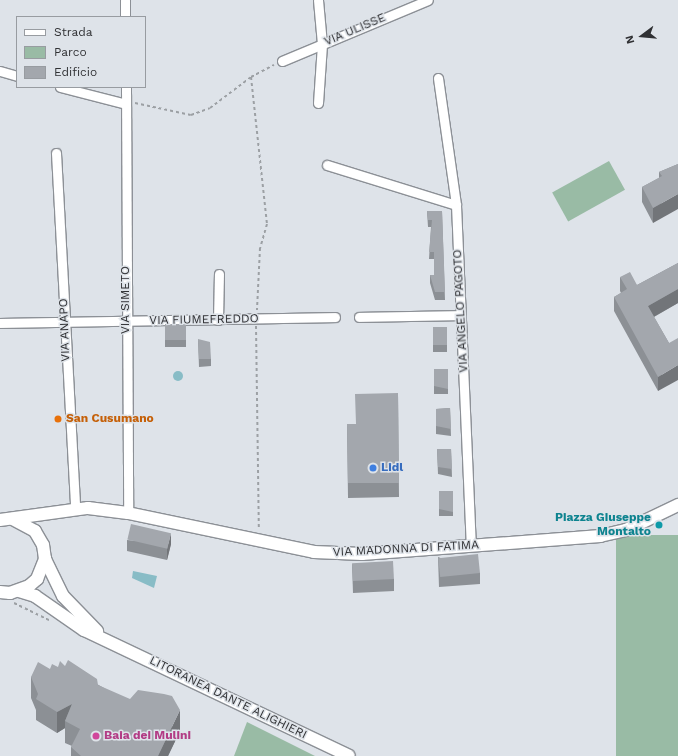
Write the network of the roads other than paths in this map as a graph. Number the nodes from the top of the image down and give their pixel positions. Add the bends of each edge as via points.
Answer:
1 (125, 0) edge
2 (318, 0) edge
3 (428, 0) edge
4 (125, 16) edge
5 (322, 44) junction
6 (282, 61) road end
7 (0, 71) edge
8 (16, 76) edge
9 (438, 78) dead end
10 (64, 88) edge
11 (126, 88) edge
12 (318, 103) dead end
13 (126, 104) junction
14 (56, 153) dead end
15 (328, 165) dead end
16 (456, 205) junction
17 (219, 274) dead end
18 (461, 315) junction
19 (335, 317) dead end
20 (359, 317) dead end
21 (218, 320) junction
22 (125, 321) junction
23 (65, 322) junction
24 (0, 323) edge
25 (678, 505) edge
26 (75, 508) junction
27 (61, 510) junction
28 (128, 512) junction
29 (5, 519) edge
30 (40, 538) junction
31 (471, 546) junction
32 (45, 559) junction
33 (19, 591) junction
34 (0, 592) edge
35 (107, 639) junction
36 (349, 756) edge

1 - 4 street
2 - 5 street
3 - 5 street, VIA ULISSE
5 - 6 street, VIA ULISSE
5 - 12 street
7 - 8 street
9 - 16 street, VIA ANGELO PAGOTO
10 - 13 street
11 - 13 street, VIA SIMETO
13 - 22 street, VIA SIMETO
14 - 23 street, VIA ANAPO
15 - 16 street
16 - 18 street, VIA ANGELO PAGOTO
17 - 21 street
18 - 20 street
18 - 31 street, VIA ANGELO PAGOTO
19 - 21 street, VIA FIUMEFREDDO
21 - 22 street, VIA FIUMEFREDDO
22 - 23 street, VIA FIUMEFREDDO
22 - 28 street, VIA SIMETO
23 - 24 street, VIA FIUMEFREDDO
23 - 26 street, VIA ANAPO
25 - 31 street, VIA MADONNA DI FATIMA via 626,530 600,536
26 - 27 street, VIA MADONNA DI FATIMA
26 - 28 street, VIA MADONNA DI FATIMA
27 - 29 street, VIA MADONNA DI FATIMA
27 - 30 street via 44,520
28 - 31 street, VIA MADONNA DI FATIMA via 318,552 362,554
29 - 30 street via 27,524
30 - 32 street
32 - 33 street via 37,579
32 - 35 street via 64,596
33 - 34 street
33 - 35 street via 35,596 84,630
35 - 36 street, LITORANEA DANTE ALIGHIERI

